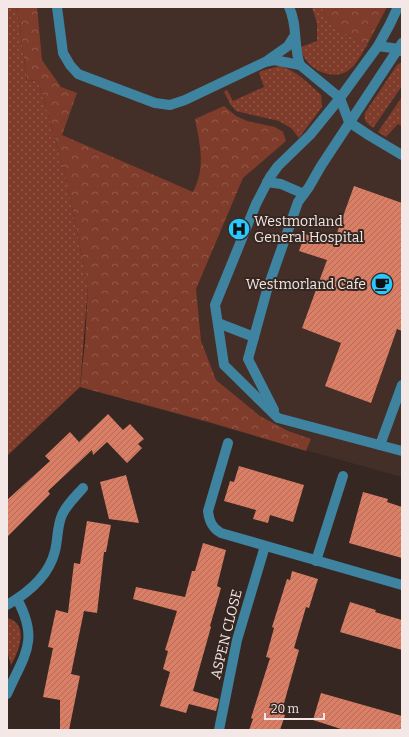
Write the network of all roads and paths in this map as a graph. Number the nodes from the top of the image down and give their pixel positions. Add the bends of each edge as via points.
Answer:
1 (57, 7) edge
2 (289, 7) edge
3 (398, 7) edge
4 (295, 35) junction
5 (378, 46) junction
6 (401, 48) edge
7 (265, 62) junction
8 (300, 65) junction
9 (340, 98) junction
10 (349, 122) junction
11 (402, 155) edge
12 (267, 182) junction
13 (304, 194) junction
14 (218, 323) junction
15 (254, 337) junction
16 (402, 385) edge
17 (398, 410) edge
18 (278, 418) junction
19 (228, 443) dead end
20 (380, 445) junction
21 (402, 450) edge
22 (343, 476) dead end
23 (83, 488) dead end
24 (264, 546) junction
25 (316, 561) junction
26 (402, 585) edge
27 (17, 599) junction
28 (7, 605) edge
29 (7, 694) edge
30 (219, 730) edge

1 - 7 street via 63,53 78,74 155,103 170,105 185,100
2 - 4 street
3 - 5 street
4 - 7 street via 288,46
4 - 8 street
5 - 6 street
5 - 9 street
6 - 10 street
7 - 8 street via 274,60
8 - 9 street
9 - 10 street
9 - 12 street via 310,135 278,166
10 - 11 street
10 - 13 street
12 - 13 street via 281,184
12 - 14 street via 215,305
13 - 15 street via 295,209
14 - 15 street
14 - 18 street via 224,365
15 - 18 street via 248,359
16 - 17 street
17 - 20 street
18 - 20 street
19 - 24 street via 208,511 209,518 212,525 221,533
20 - 21 street
22 - 25 street
23 - 27 street via 62,515 55,552 47,570 40,580
24 - 25 street
24 - 30 street, ASPEN CLOSE via 237,640
25 - 26 street
27 - 28 street
27 - 29 street via 28,623 29,640 26,653

